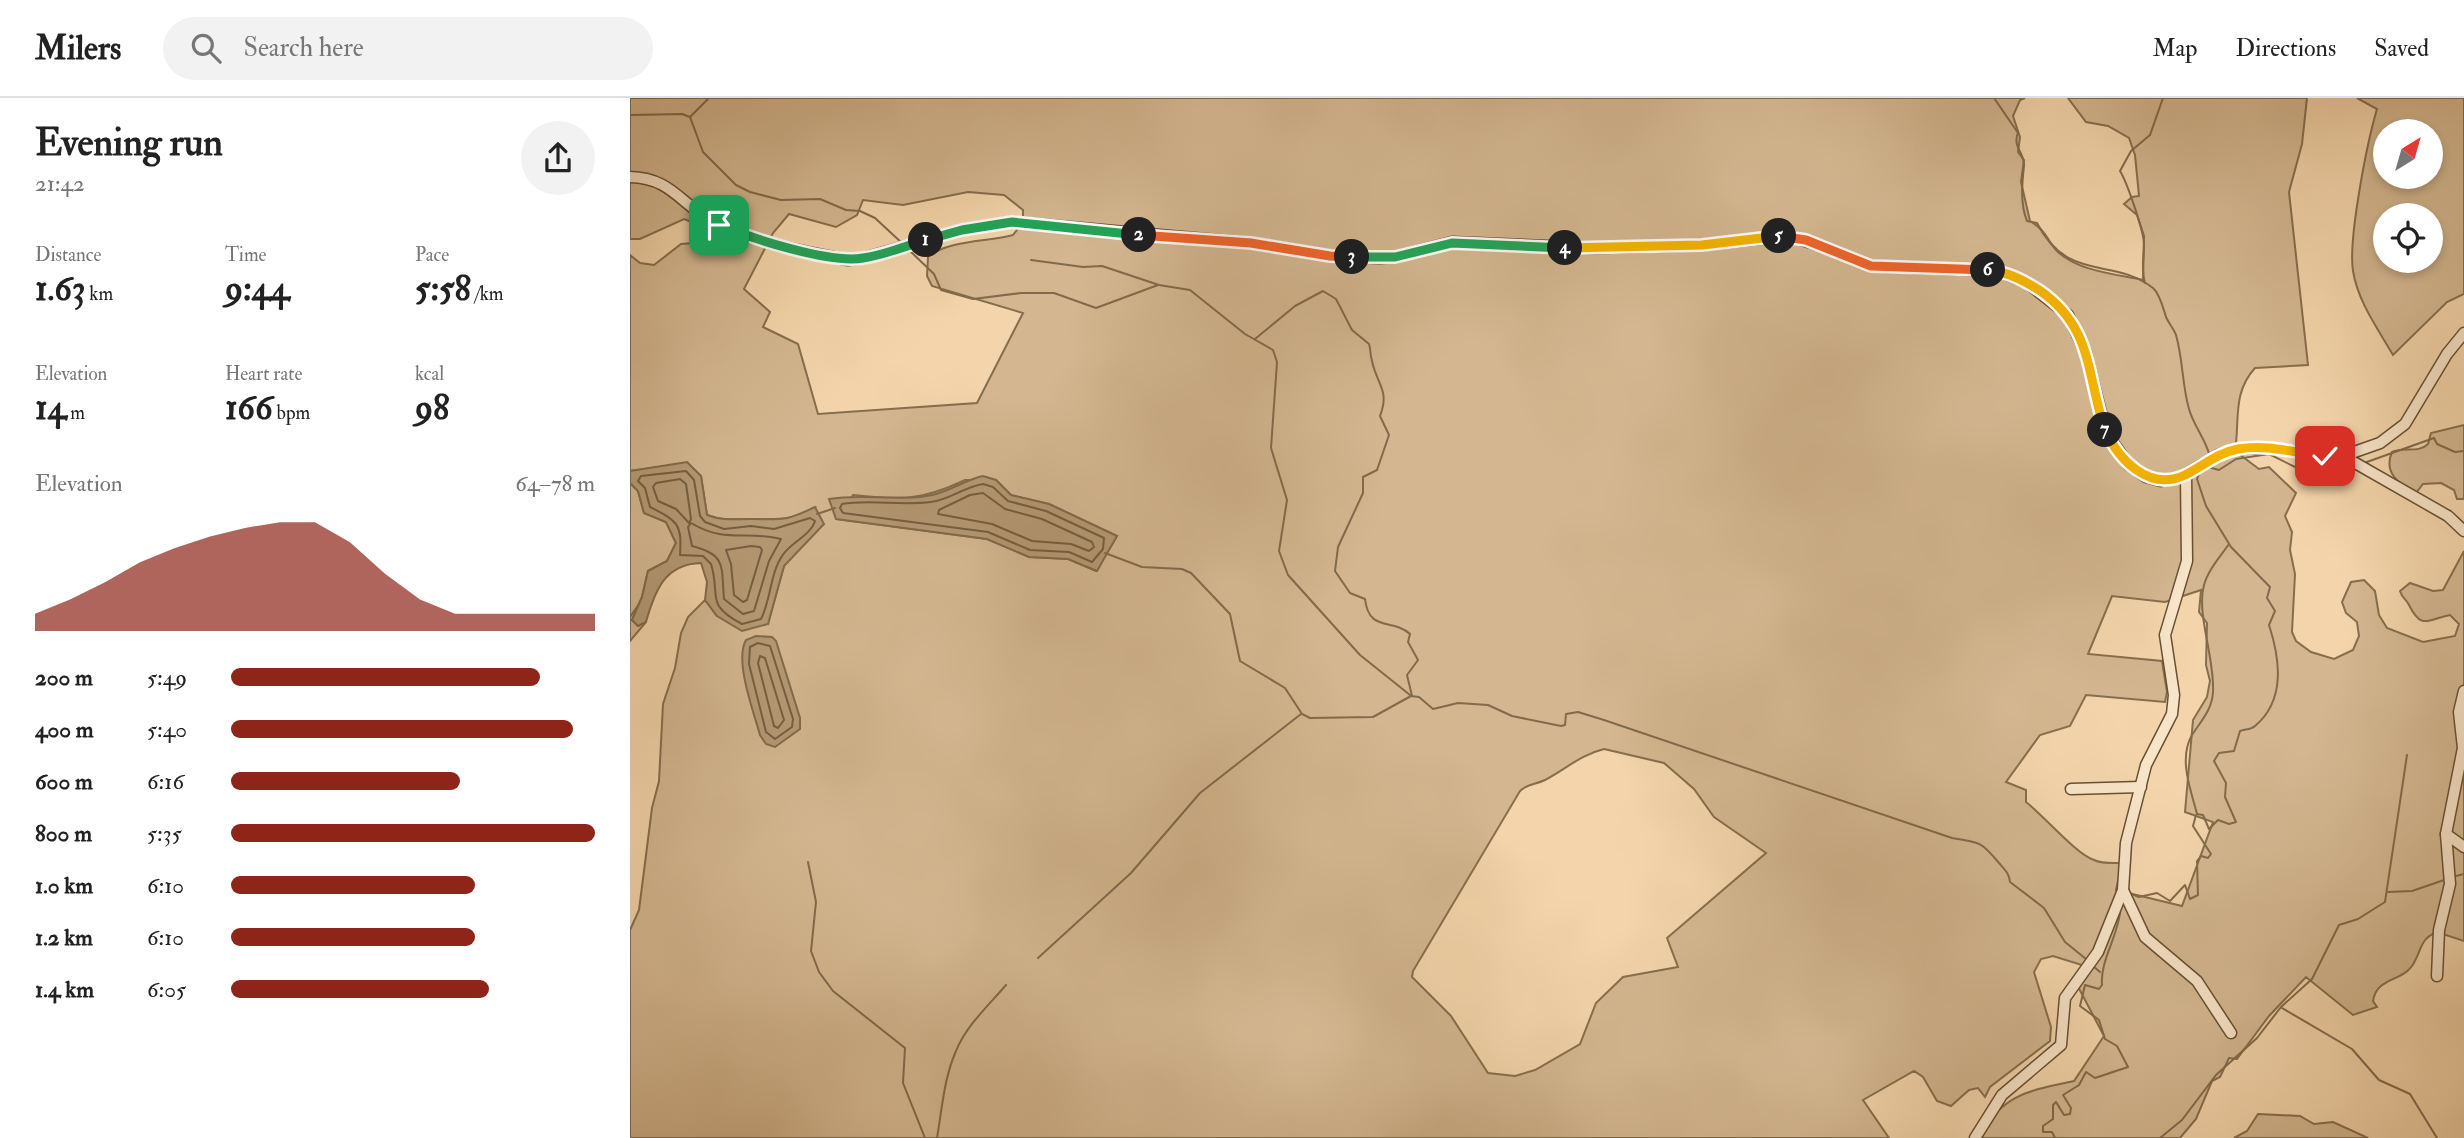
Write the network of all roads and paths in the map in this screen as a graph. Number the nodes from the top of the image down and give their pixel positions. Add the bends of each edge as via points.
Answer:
1 (630, 177) edge
2 (2464, 333) edge
3 (2343, 456) junction
4 (2186, 475) junction
5 (2464, 531) edge
6 (2464, 691) edge
7 (2141, 787) junction
8 (2071, 789) dead end
9 (2446, 834) junction
10 (2464, 848) edge
11 (2123, 890) junction
12 (2437, 976) dead end
13 (2231, 1033) dead end
14 (1975, 1138) edge

1 - 4 street via 662,182 698,214 736,232 848,260 1012,222 1379,258 1452,243 1595,248 1702,245 1788,236 1871,266 1998,271 2026,282 2068,315 2085,353 2106,433 2129,466 2161,481
2 - 3 street via 2405,424 2380,443
3 - 4 street via 2237,449
3 - 5 street via 2448,516
4 - 7 street via 2187,561 2165,635 2174,705 2146,765
6 - 9 street via 2459,712 2463,748
7 - 8 street
7 - 11 street via 2126,843
9 - 10 street
9 - 12 street via 2450,884 2439,930
11 - 13 street via 2145,937 2197,981
11 - 14 street via 2098,952 2065,998 2062,1045 2002,1095

